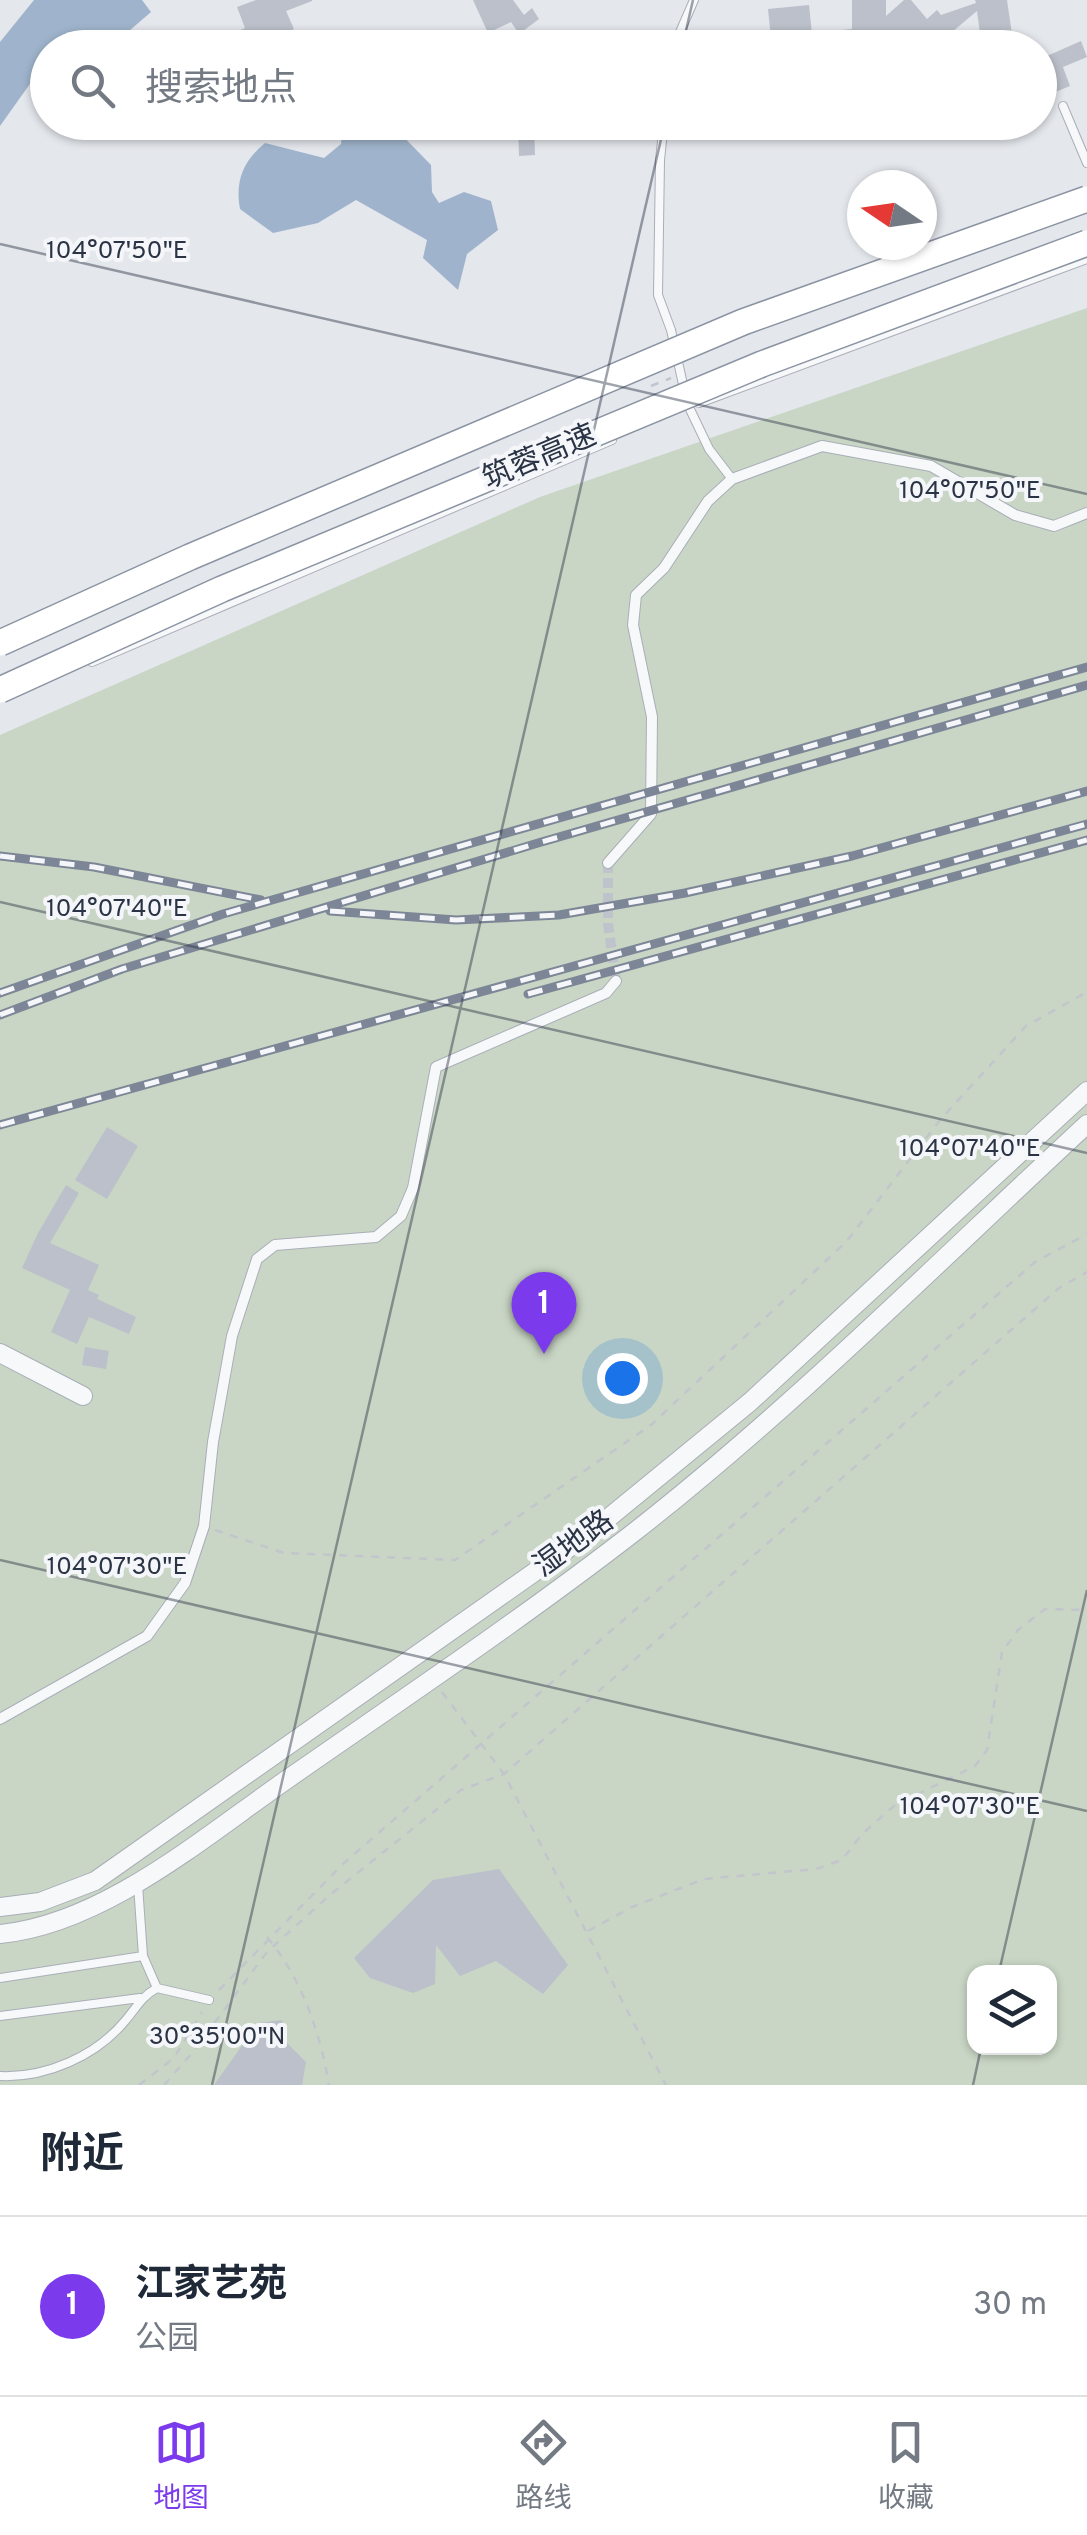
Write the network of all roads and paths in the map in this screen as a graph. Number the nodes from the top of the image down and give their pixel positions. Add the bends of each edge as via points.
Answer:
1 (694, 0) edge
2 (681, 30) edge
3 (1063, 106) dead end
4 (662, 140) edge
5 (1087, 163) edge
6 (1087, 200) edge
7 (1087, 243) edge
8 (1087, 258) edge
9 (688, 407) junction
10 (670, 415) dead end
11 (616, 438) dead end
12 (732, 479) junction
13 (1087, 513) edge
14 (0, 643) edge
15 (90, 663) dead end
16 (36, 686) dead end
17 (0, 690) edge
18 (0, 701) edge
19 (608, 862) tunnel mouth
20 (616, 981) dead end
21 (1087, 992) edge
22 (1087, 1091) edge
23 (1087, 1124) edge
24 (1087, 1234) edge
25 (1087, 1272) edge
26 (0, 1353) edge
27 (83, 1396) dead end
28 (204, 1526) junction
29 (1087, 1610) edge
30 (432, 1679) junction
31 (0, 1719) edge
32 (482, 1746) junction
33 (504, 1774) junction
34 (138, 1880) junction
35 (0, 1908) edge
36 (588, 1931) junction
37 (0, 1934) edge
38 (268, 1937) junction
39 (274, 1946) junction
40 (142, 1956) junction
41 (0, 1978) edge
42 (157, 1988) junction
43 (140, 1998) junction
44 (210, 2000) junction
45 (0, 2016) edge
46 (0, 2076) edge
47 (139, 2085) edge
48 (164, 2085) edge
49 (329, 2085) edge
50 (666, 2085) edge

1 - 2 lane
3 - 5 lane
4 - 9 lane via 658,295
6 - 14 highway, 筑蓉高速, bridge via 743,322
7 - 17 highway, 筑蓉高速, bridge via 762,364 222,589
8 - 9 lane
9 - 10 lane
9 - 12 lane
11 - 15 lane
12 - 13 street via 822,446 930,466 1015,515 1054,526
12 - 19 street via 636,595 634,625 652,717 651,814
16 - 18 lane
20 - 28 street via 606,993 436,1067 413,1188 400,1216 376,1237 275,1244 257,1259 232,1336
21 - 28 path via 1026,1026 940,1120 847,1241 650,1425 455,1560 284,1553
22 - 35 street, 湿地路 via 750,1402 590,1533 95,1881 40,1902
23 - 30 street, 湿地路 via 774,1414 633,1533
24 - 32 path via 1035,1262
25 - 33 path via 1060,1288
26 - 27 street
28 - 31 street via 186,1583 147,1636
29 - 36 path via 1045,1609 1018,1630 1002,1652 994,1726 975,1766 894,1806 842,1860 816,1869 704,1878
30 - 32 path
30 - 34 street, 湿地路
32 - 33 path
32 - 38 path via 344,1862
33 - 36 path
33 - 39 path via 460,1790
34 - 37 street, 湿地路 via 84,1910 26,1932
34 - 40 lane
36 - 50 path
38 - 39 path
38 - 44 path
39 - 48 path
39 - 49 path via 304,1998
40 - 41 lane
40 - 42 lane
42 - 43 lane
42 - 44 lane
43 - 45 lane
43 - 46 lane via 100,2044 70,2062
44 - 47 path via 174,2058

